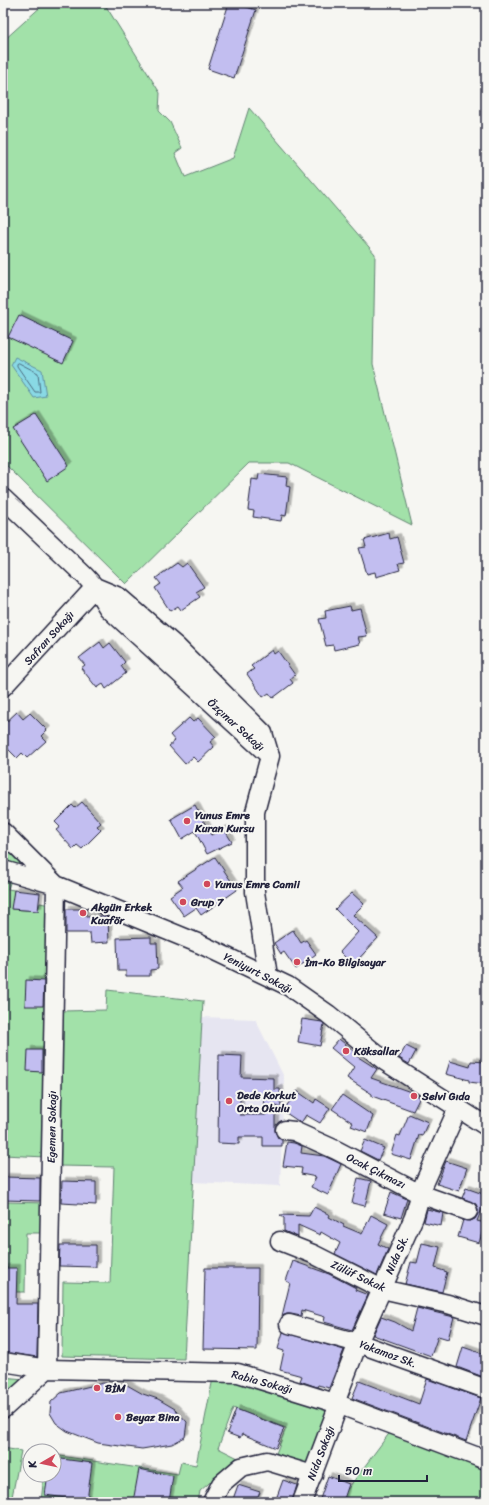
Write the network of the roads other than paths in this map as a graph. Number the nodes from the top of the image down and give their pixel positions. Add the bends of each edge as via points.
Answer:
1 (3, 498) edge
2 (95, 588) junction
3 (3, 687) edge
4 (3, 832) edge
5 (3, 870) edge
6 (56, 886) junction
7 (268, 976) junction
8 (458, 1108) junction
9 (486, 1126) edge
10 (286, 1130) dead end
11 (420, 1194) junction
12 (468, 1211) dead end
13 (280, 1241) dead end
14 (382, 1289) junction
15 (486, 1316) edge
16 (289, 1324) dead end
17 (358, 1343) junction
18 (3, 1362) edge
19 (47, 1369) junction
20 (486, 1388) edge
21 (338, 1403) junction
22 (3, 1409) edge
23 (486, 1460) edge
24 (313, 1475) junction
25 (212, 1502) edge
26 (302, 1502) edge

1 - 2 street, Özçınar Sokağı
2 - 3 street, Safran Sokağı
2 - 7 street, Özçınar Sokağı via 119,597 177,647 263,733 270,756 255,812 255,892
4 - 6 street
5 - 6 street, Yeniyurt Sokağı
6 - 7 street, Yeniyurt Sokağı via 200,944
6 - 19 street, Egemen Sokağı
7 - 8 street, Yeniyurt Sokağı via 288,986 328,1014 386,1062
8 - 9 street, Yeniyurt Sokağı
8 - 11 street, Nida Sk.
10 - 11 street, Ocak Çıkmazı via 294,1131 336,1150
11 - 12 street, Ocak Çıkmazı
11 - 14 street, Nida Sk. via 414,1218
13 - 14 street, Zülüf Sokak via 313,1254
14 - 15 street, Zülüf Sokak via 448,1304
14 - 17 street, Nida Sk.
16 - 17 street, Yakamoz Sk.
17 - 20 street, Yakamoz Sk.
17 - 21 street, Nida Sk.
18 - 19 street, Rabia Sokağı
19 - 21 street, Rabia Sokağı via 238,1373
19 - 22 street
21 - 23 street, Rabia Sokağı
21 - 24 street, Nida Sokağı
24 - 25 street via 267,1461 241,1467 221,1484
24 - 26 street, Nida Sokağı

